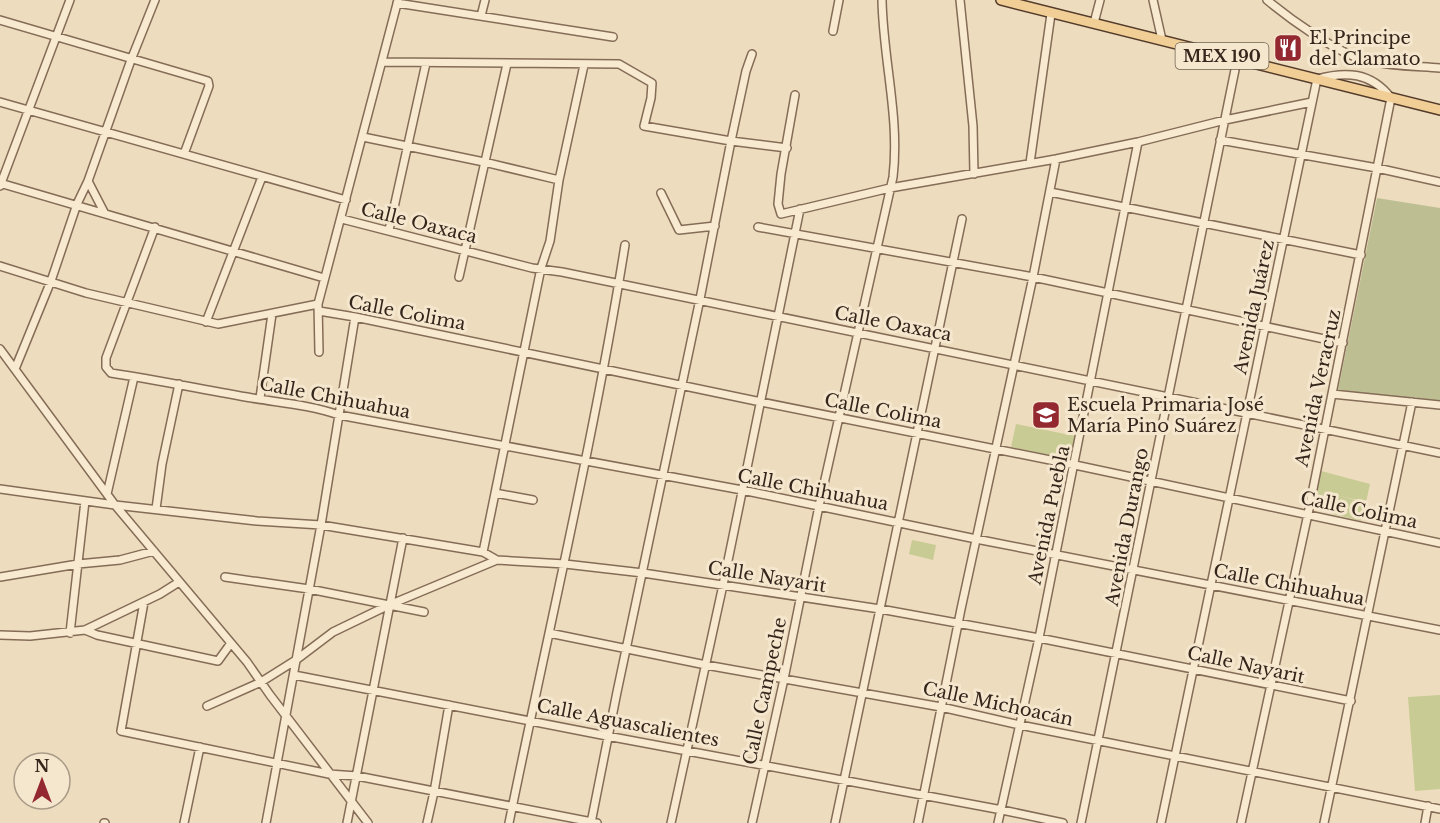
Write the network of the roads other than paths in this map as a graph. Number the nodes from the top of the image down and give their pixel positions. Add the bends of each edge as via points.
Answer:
1 (70, 0) edge
2 (155, 0) edge
3 (485, 0) edge
4 (839, 0) edge
5 (882, 0) edge
6 (960, 0) edge
7 (1003, 0) edge
8 (1100, 0) edge
9 (1153, 0) edge
10 (1267, 0) edge
11 (398, 2) edge
12 (1051, 14) junction
13 (481, 16) junction
14 (0, 20) edge
15 (1094, 23) junction
16 (834, 32) dead end
17 (56, 37) junction
18 (613, 37) dead end
19 (1162, 40) junction
20 (752, 54) dead end
21 (1361, 58) junction
22 (131, 60) junction
23 (1237, 60) junction
24 (382, 62) junction
25 (426, 63) junction
26 (507, 64) junction
27 (584, 65) junction
28 (1440, 68) edge
29 (1357, 74) junction
30 (1317, 79) junction
31 (795, 95) dead end
32 (1391, 98) junction
33 (0, 102) edge
34 (1312, 102) junction
35 (28, 110) junction
36 (1440, 110) edge
37 (1225, 120) junction
38 (107, 132) junction
39 (363, 137) junction
40 (1220, 140) junction
41 (731, 141) junction
42 (1138, 142) junction
43 (406, 146) junction
44 (787, 148) junction
45 (184, 154) junction
46 (1301, 154) junction
47 (1056, 159) junction
48 (484, 162) junction
49 (1030, 163) junction
50 (1377, 168) junction
51 (974, 174) junction
52 (262, 177) junction
53 (559, 180) junction
54 (88, 181) junction
55 (1440, 182) edge
56 (0, 184) edge
57 (890, 188) junction
58 (1050, 192) junction
59 (661, 193) dead end
60 (346, 200) junction
61 (77, 204) junction
62 (800, 209) junction
63 (1125, 209) junction
64 (104, 212) junction
65 (342, 219) junction
66 (962, 219) dead end
67 (1203, 224) junction
68 (715, 226) junction
69 (155, 227) junction
70 (758, 227) dead end
71 (389, 231) junction
72 (795, 233) junction
73 (239, 238) junction
74 (1283, 240) junction
75 (625, 245) dead end
76 (877, 248) junction
77 (232, 250) junction
78 (466, 250) junction
79 (1361, 255) junction
80 (249, 256) junction
81 (952, 264) junction
82 (0, 266) edge
83 (541, 268) junction
84 (459, 277) dead end
85 (1033, 277) junction
86 (324, 278) junction
87 (51, 281) junction
88 (619, 283) junction
89 (1109, 294) junction
90 (700, 299) junction
91 (127, 302) junction
92 (319, 308) junction
93 (1186, 310) junction
94 (272, 314) junction
95 (779, 316) junction
96 (355, 317) junction
97 (206, 322) junction
98 (1265, 327) junction
99 (858, 332) junction
100 (1343, 344) junction
101 (935, 347) junction
102 (0, 349) edge
103 (319, 352) dead end
104 (524, 352) junction
105 (1014, 364) junction
106 (15, 369) junction
107 (603, 369) junction
108 (134, 377) junction
109 (1092, 380) junction
110 (178, 384) junction
111 (683, 386) junction
112 (1332, 394) junction
113 (1169, 398) junction
114 (260, 399) junction
115 (761, 402) junction
116 (1412, 402) junction
117 (1440, 405) edge
118 (1247, 412) junction
119 (339, 415) junction
120 (839, 418) junction
121 (1325, 429) junction
122 (917, 434) junction
123 (506, 445) junction
124 (1403, 445) junction
125 (996, 450) junction
126 (1440, 453) edge
127 (584, 461) junction
128 (1074, 465) junction
129 (663, 476) junction
130 (1150, 482) junction
131 (0, 489) edge
132 (742, 490) junction
133 (495, 493) junction
134 (107, 494) junction
135 (1229, 498) junction
136 (533, 500) dead end
137 (85, 501) junction
138 (115, 505) junction
139 (819, 506) junction
140 (156, 509) junction
141 (1308, 514) junction
142 (898, 522) junction
143 (321, 525) junction
144 (1385, 531) junction
145 (403, 538) junction
146 (976, 539) junction
147 (1440, 543) edge
148 (154, 551) junction
149 (483, 552) junction
150 (1056, 555) junction
151 (497, 560) junction
152 (78, 564) junction
153 (565, 564) junction
154 (1134, 570) junction
155 (643, 573) junction
156 (0, 577) edge
157 (225, 577) dead end
158 (179, 582) junction
159 (1209, 584) junction
160 (723, 585) junction
161 (309, 589) junction
162 (801, 597) junction
163 (1288, 600) junction
164 (144, 602) junction
165 (389, 604) junction
166 (880, 609) junction
167 (424, 612) dead end
168 (1368, 615) junction
169 (958, 623) junction
170 (85, 630) junction
171 (1440, 630) edge
172 (70, 633) junction
173 (549, 633) junction
174 (0, 635) edge
175 (1039, 638) junction
176 (136, 643) junction
177 (231, 643) junction
178 (626, 648) junction
179 (1116, 653) junction
180 (296, 660) junction
181 (706, 665) junction
182 (1192, 669) junction
183 (294, 675) junction
184 (784, 679) junction
185 (261, 682) junction
186 (1270, 686) junction
187 (374, 691) junction
188 (862, 693) junction
189 (1351, 702) junction
190 (449, 705) junction
191 (207, 706) dead end
192 (941, 707) junction
193 (286, 716) junction
194 (530, 720) junction
195 (1020, 725) junction
196 (608, 736) junction
197 (1099, 741) junction
198 (200, 747) junction
199 (688, 750) junction
200 (1174, 757) junction
201 (279, 762) junction
202 (764, 765) junction
203 (1252, 772) junction
204 (329, 774) junction
205 (357, 776) junction
206 (843, 780) junction
207 (1332, 787) junction
208 (434, 792) junction
209 (924, 796) junction
210 (351, 800) junction
211 (512, 806) junction
212 (1428, 806) junction
213 (1440, 809) edge
214 (1002, 810) junction
215 (184, 823) edge
216 (266, 823) edge
217 (347, 823) edge
218 (368, 823) edge
219 (427, 823) edge
220 (509, 823) edge
221 (593, 823) edge
222 (671, 823) edge
223 (752, 823) edge
224 (835, 823) edge
225 (918, 823) edge
226 (999, 823) edge
227 (1063, 823) edge
228 (1081, 823) edge
229 (1161, 823) edge
230 (1241, 823) edge
231 (1324, 823) edge
232 (1425, 823) edge

1 - 17 street
2 - 22 street
3 - 13 street
4 - 16 street
5 - 57 street, Calle Campeche via 896,133
6 - 51 street
7 - 12 main road, MEX 190
8 - 15 street
9 - 19 street
10 - 21 street via 1323,40
11 - 13 street
11 - 24 street
12 - 15 main road, MEX 190
12 - 49 street
13 - 18 street
14 - 17 street
15 - 19 main road, MEX 190
17 - 22 street
17 - 35 street
19 - 23 main road, MEX 190
20 - 41 street
21 - 28 street
21 - 29 street
22 - 38 street
22 - 45 street via 208,81
23 - 30 main road, MEX 190
23 - 37 street, Avenida Durango
24 - 25 street
24 - 39 street
25 - 26 street
25 - 43 street
26 - 27 street
26 - 48 street
27 - 41 street via 619,64 652,83 644,126
27 - 53 street
29 - 30 street
29 - 32 street
30 - 32 main road, MEX 190
30 - 34 street, Avenida Juárez
31 - 44 street
32 - 36 main road, MEX 190
32 - 50 street, Avenida Veracruz
33 - 35 street
34 - 37 street
34 - 46 street, Avenida Juárez
35 - 38 street
35 - 56 street
37 - 40 street, Avenida Durango
37 - 42 street
38 - 45 street
38 - 54 street
39 - 43 street
39 - 60 street
40 - 46 street
40 - 67 street, Avenida Durango
41 - 44 street
41 - 68 street
42 - 47 street
42 - 63 street, Avenida Puebla
43 - 48 street
43 - 71 street
44 - 62 street via 781,174 780,214
45 - 52 street
46 - 50 street
46 - 74 street, Avenida Juárez
47 - 49 street
47 - 58 street
48 - 53 street
48 - 78 street
49 - 51 street
50 - 55 street
50 - 79 street, Avenida Veracruz
51 - 57 street
52 - 60 street
52 - 73 street
53 - 83 street via 550,241
54 - 61 street
54 - 64 street
56 - 61 street
57 - 62 street
57 - 76 street, Calle Campeche
58 - 63 street
58 - 85 street
59 - 68 street via 679,230
60 - 65 street
61 - 64 street
61 - 87 street
62 - 72 street
63 - 67 street
63 - 89 street, Avenida Puebla
64 - 69 street
65 - 71 street, Calle Oaxaca
65 - 86 street
66 - 81 street
67 - 74 street
67 - 93 street, Avenida Durango
68 - 90 street
69 - 77 street
69 - 91 street
70 - 72 street
71 - 78 street, Calle Oaxaca
72 - 76 street
72 - 95 street
73 - 77 street
73 - 80 street
74 - 79 street
74 - 98 street, Avenida Juárez
75 - 88 street
76 - 81 street
76 - 99 street, Calle Campeche
77 - 80 street
77 - 97 street
78 - 83 street, Calle Oaxaca
78 - 84 street
79 - 100 street, Avenida Veracruz
80 - 86 street
81 - 85 street
81 - 101 street
82 - 87 street
83 - 88 street, Calle Oaxaca
83 - 104 street
85 - 89 street
85 - 105 street
86 - 92 street
87 - 91 street
87 - 106 street
88 - 90 street, Calle Oaxaca
88 - 107 street
89 - 93 street
89 - 109 street, Avenida Puebla
90 - 95 street, Calle Oaxaca
90 - 111 street
91 - 97 street
91 - 108 street, Calle Chihuahua via 106,367 111,373
92 - 94 street
92 - 96 street, Calle Colima
92 - 103 street
93 - 98 street
93 - 113 street, Avenida Durango
94 - 97 street via 218,324
94 - 114 street
95 - 99 street, Calle Oaxaca
95 - 115 street
96 - 104 street, Calle Colima
96 - 119 street
98 - 100 street
98 - 118 street, Avenida Juárez
99 - 101 street, Calle Oaxaca
99 - 120 street, Calle Campeche
100 - 112 street, Avenida Veracruz
101 - 105 street, Calle Oaxaca
101 - 122 street
102 - 106 street
104 - 107 street, Calle Colima
104 - 123 street
105 - 109 street, Calle Oaxaca
105 - 125 street
106 - 134 street
107 - 111 street, Calle Colima
107 - 127 street
108 - 110 street, Calle Chihuahua
108 - 134 street
109 - 113 street, Calle Oaxaca
109 - 128 street, Avenida Puebla
110 - 114 street, Calle Chihuahua
110 - 140 street
111 - 115 street, Calle Colima
111 - 129 street
112 - 116 street
112 - 121 street, Avenida Veracruz
113 - 118 street, Calle Oaxaca
113 - 130 street, Avenida Durango
114 - 119 street, Calle Chihuahua via 316,407
115 - 120 street, Calle Colima
115 - 132 street
116 - 117 street
116 - 124 street
118 - 121 street, Calle Oaxaca
118 - 135 street, Avenida Juárez
119 - 123 street, Calle Chihuahua
119 - 143 street
120 - 122 street, Calle Colima
120 - 139 street, Calle Campeche
121 - 124 street, Calle Oaxaca
121 - 141 street, Avenida Veracruz
122 - 125 street, Calle Colima
122 - 142 street
123 - 127 street, Calle Chihuahua
123 - 133 street
124 - 126 street, Calle Oaxaca
124 - 144 street
125 - 128 street, Calle Colima
125 - 146 street
127 - 129 street, Calle Chihuahua
127 - 153 street
128 - 130 street, Calle Colima
128 - 150 street, Avenida Puebla
129 - 132 street, Calle Chihuahua
129 - 155 street
130 - 135 street, Calle Colima
130 - 154 street, Avenida Durango
131 - 137 street
132 - 139 street, Calle Chihuahua
132 - 160 street
133 - 136 street
133 - 149 street
134 - 138 street
135 - 141 street, Calle Colima
135 - 159 street, Avenida Juárez
137 - 138 street
137 - 152 street
138 - 140 street
138 - 148 street
139 - 142 street, Calle Chihuahua
139 - 162 street, Calle Campeche
140 - 143 street
141 - 144 street, Calle Colima
141 - 163 street, Avenida Veracruz
142 - 146 street, Calle Chihuahua
142 - 166 street
143 - 145 street
143 - 161 street
144 - 147 street, Calle Colima
144 - 168 street
145 - 149 street
145 - 165 street
146 - 150 street, Calle Chihuahua
146 - 169 street
148 - 152 street via 120,561
148 - 158 street
149 - 151 street
150 - 154 street, Calle Chihuahua
150 - 175 street, Avenida Puebla
151 - 153 street, Calle Nayarit
151 - 165 street, Calle Nayarit
152 - 156 street
152 - 172 street
153 - 155 street, Calle Nayarit
153 - 173 street
154 - 159 street, Calle Chihuahua
154 - 179 street, Avenida Durango
155 - 160 street, Calle Nayarit
155 - 178 street
157 - 161 street
158 - 164 street
158 - 177 street
159 - 163 street, Calle Chihuahua
159 - 182 street, Avenida Juárez
160 - 162 street, Calle Nayarit
160 - 181 street
161 - 165 street
161 - 180 street
162 - 166 street, Calle Nayarit
162 - 184 street, Calle Campeche
163 - 168 street, Calle Chihuahua
163 - 186 street, Avenida Veracruz
164 - 170 street
164 - 176 street
165 - 167 street
165 - 180 street, Calle Nayarit via 333,632
165 - 187 street
166 - 169 street, Calle Nayarit
166 - 188 street
168 - 171 street, Calle Chihuahua
168 - 189 street
169 - 175 street, Calle Nayarit
169 - 192 street
170 - 172 street
170 - 176 street
172 - 174 street
173 - 178 street, Calle Michoacán
173 - 194 street
175 - 179 street, Calle Nayarit
175 - 195 street, Avenida Puebla
176 - 177 street via 218,661
176 - 198 street via 121,731
177 - 185 street
178 - 181 street, Calle Michoacán
178 - 196 street
179 - 182 street, Calle Nayarit
179 - 197 street, Avenida Durango
180 - 183 street
180 - 185 street, Calle Nayarit
181 - 184 street, Calle Michoacán
181 - 199 street
182 - 186 street, Calle Nayarit
182 - 200 street, Avenida Juárez
183 - 187 street, Calle Aguascalientes
183 - 193 street
184 - 188 street, Calle Michoacán
184 - 202 street, Calle Campeche
185 - 191 street, Calle Nayarit
185 - 193 street
186 - 189 street, Calle Nayarit
186 - 203 street, Avenida Veracruz
187 - 190 street, Calle Aguascalientes
187 - 205 street
188 - 192 street, Calle Michoacán
188 - 206 street
189 - 207 street
190 - 194 street, Calle Aguascalientes
190 - 208 street
192 - 195 street, Calle Michoacán
192 - 209 street
193 - 201 street
193 - 204 street
194 - 196 street, Calle Aguascalientes
194 - 211 street
195 - 197 street, Calle Michoacán
195 - 214 street, Avenida Puebla
196 - 199 street, Calle Aguascalientes
196 - 221 street
197 - 200 street, Calle Michoacán
197 - 228 street, Avenida Durango
198 - 201 street
198 - 215 street
199 - 202 street, Calle Aguascalientes
199 - 222 street
200 - 203 street, Calle Michoacán
200 - 229 street, Avenida Juárez
201 - 204 street
201 - 216 street
202 - 206 street, Calle Aguascalientes
202 - 223 street, Calle Campeche
203 - 207 street, Calle Michoacán
203 - 230 street, Avenida Veracruz
204 - 205 street
204 - 210 street
205 - 208 street
205 - 210 street
206 - 209 street, Calle Aguascalientes
206 - 224 street
207 - 212 street, Calle Michoacán
207 - 231 street
208 - 211 street
208 - 219 street
209 - 214 street, Calle Aguascalientes
209 - 225 street
210 - 217 street
210 - 218 street
211 - 220 street
211 - 221 street
212 - 213 street, Calle Michoacán
212 - 232 street
214 - 226 street, Avenida Puebla
214 - 227 street, Calle Aguascalientes

